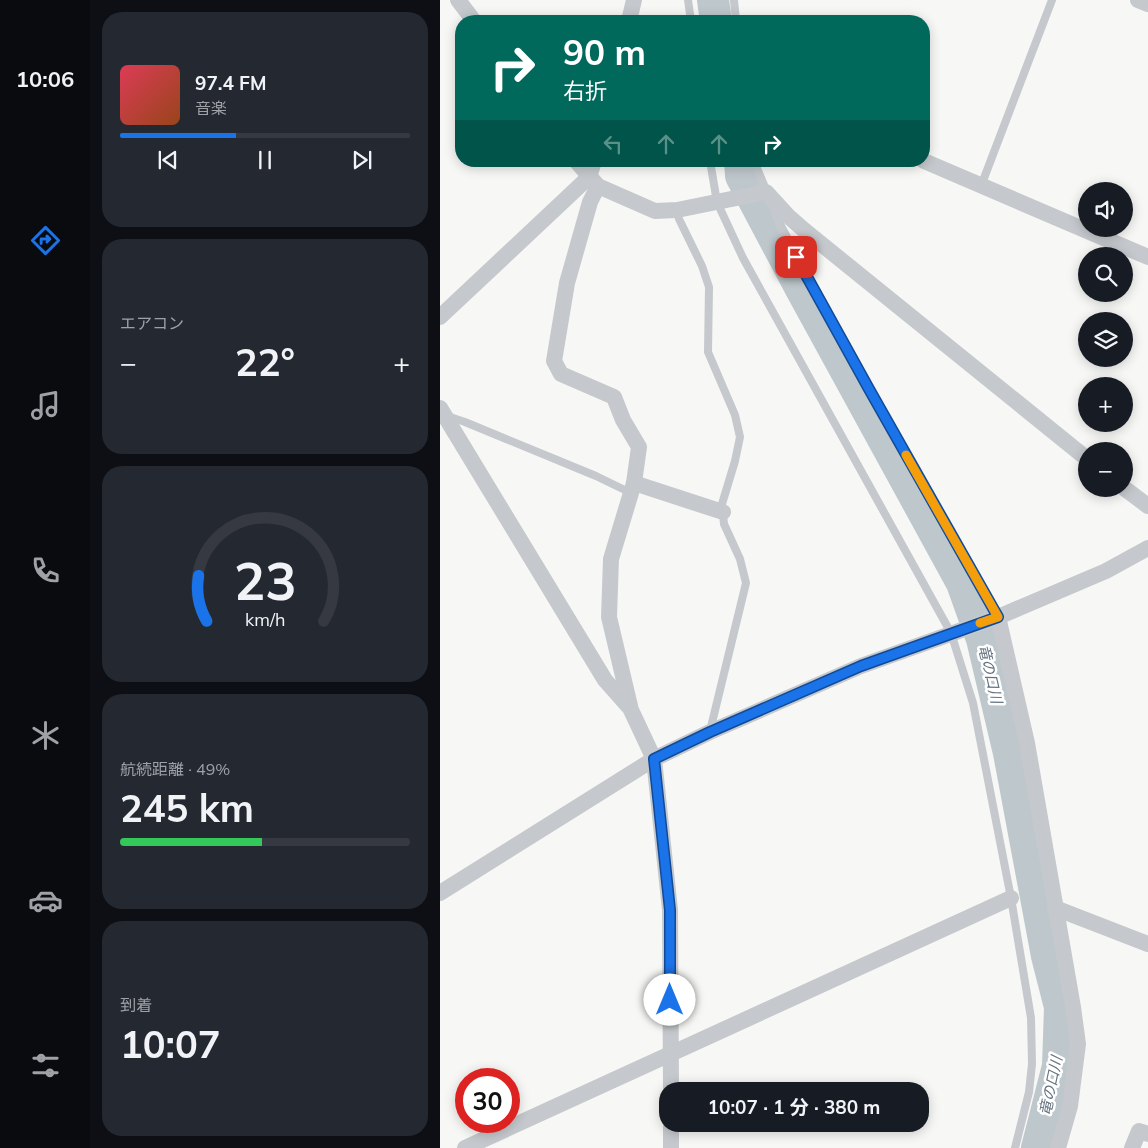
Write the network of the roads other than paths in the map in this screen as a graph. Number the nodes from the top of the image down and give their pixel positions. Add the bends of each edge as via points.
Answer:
1 (458, 0) edge
2 (634, 0) edge
3 (688, 0) edge
4 (734, 0) edge
5 (1052, 0) edge
6 (1138, 0) edge
7 (1148, 4) edge
8 (469, 15) edge
9 (630, 15) edge
10 (690, 15) edge
11 (735, 15) edge
12 (930, 164) edge
13 (581, 167) edge
14 (594, 167) edge
15 (712, 167) edge
16 (756, 167) edge
17 (593, 182) junction
18 (981, 186) junction
19 (764, 192) junction
20 (720, 201) junction
21 (677, 210) junction
22 (1148, 257) edge
23 (440, 317) edge
24 (442, 412) edge
25 (1078, 452) edge
26 (632, 488) junction
27 (1133, 495) edge
28 (1148, 506) edge
29 (723, 512) junction
30 (1148, 548) edge
31 (998, 617) junction
32 (951, 632) junction
33 (631, 710) junction
34 (710, 732) junction
35 (654, 759) junction
36 (440, 893) edge
37 (1010, 898) junction
38 (1055, 908) junction
39 (1148, 944) edge
40 (671, 1054) junction
41 (671, 1082) edge
42 (671, 1132) edge
43 (1148, 1134) edge
44 (465, 1148) edge
45 (671, 1148) edge
46 (1015, 1148) edge
47 (1058, 1148) edge
48 (1132, 1148) edge

1 - 8 street
2 - 9 street
3 - 10 lane
4 - 11 lane
5 - 18 lane
6 - 7 street
12 - 18 street
13 - 17 street
14 - 17 street
15 - 20 lane
16 - 19 lane
17 - 21 street via 655,211
17 - 23 street
17 - 26 street via 567,283 554,361 562,374 614,397 639,447
18 - 22 street
19 - 20 street
19 - 25 street via 804,230
19 - 31 lane via 869,389
20 - 21 street
20 - 32 lane via 743,258
21 - 29 lane via 709,287 708,352 740,436 722,504
24 - 26 lane
24 - 33 street via 606,680
26 - 29 street
26 - 33 street via 611,559 609,617
27 - 28 street
29 - 34 lane via 724,524 740,559 746,583
30 - 31 street via 1106,571
31 - 32 street
31 - 38 street via 1027,742
32 - 34 street via 861,666
32 - 37 lane via 973,703
33 - 35 street
34 - 35 street
35 - 36 street
35 - 40 street via 670,910
37 - 40 street
37 - 46 lane via 1031,1018 1032,1064 1029,1092
38 - 39 street
38 - 47 street via 1078,1044 1070,1106
40 - 41 street
40 - 44 street
42 - 45 street
43 - 48 street via 1139,1131

